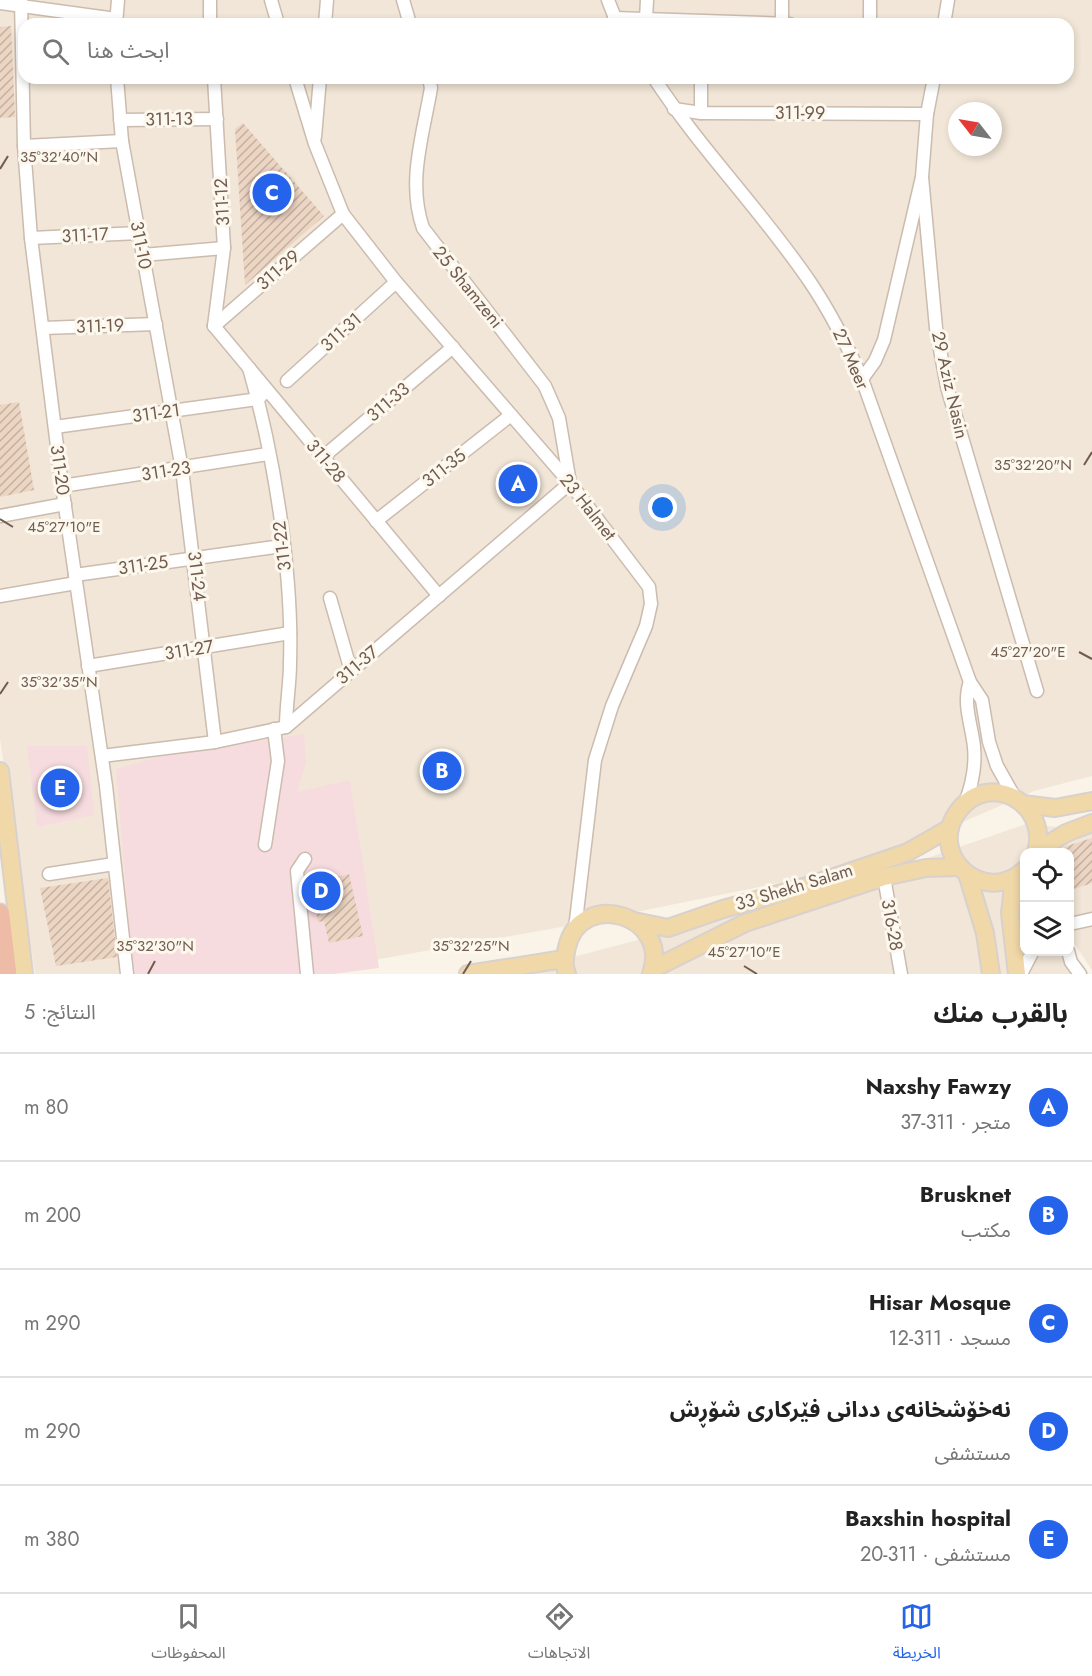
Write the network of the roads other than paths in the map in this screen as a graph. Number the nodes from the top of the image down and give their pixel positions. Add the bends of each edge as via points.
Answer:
1 (118, 0) edge
2 (210, 0) edge
3 (271, 0) edge
4 (327, 0) edge
5 (403, 0) edge
6 (608, 0) edge
7 (647, 0) edge
8 (782, 0) edge
9 (870, 0) edge
10 (948, 0) edge
11 (0, 3) edge
12 (21, 3) edge
13 (21, 18) edge
14 (96, 18) edge
15 (116, 18) edge
16 (210, 18) edge
17 (276, 18) edge
18 (326, 18) edge
19 (408, 18) edge
20 (615, 18) edge
21 (646, 18) edge
22 (782, 18) edge
23 (870, 18) edge
24 (945, 18) edge
25 (23, 84) edge
26 (117, 84) edge
27 (215, 84) edge
28 (297, 84) edge
29 (320, 84) edge
30 (430, 84) edge
31 (658, 84) edge
32 (701, 84) edge
33 (933, 84) edge
34 (674, 109) junction
35 (701, 113) junction
36 (927, 114) junction
37 (218, 119) junction
38 (120, 120) junction
39 (122, 141) junction
40 (315, 144) junction
41 (24, 146) junction
42 (922, 177) junction
43 (343, 214) junction
44 (139, 232) junction
45 (31, 238) junction
46 (224, 248) junction
47 (143, 255) junction
48 (396, 282) junction
49 (156, 324) junction
50 (214, 326) junction
51 (43, 327) junction
52 (453, 347) junction
53 (862, 379) junction
54 (287, 381) dead end
55 (262, 394) junction
56 (173, 410) junction
57 (512, 415) junction
58 (55, 427) junction
59 (268, 454) junction
60 (323, 457) junction
61 (182, 469) junction
62 (570, 483) junction
63 (62, 486) junction
64 (65, 504) junction
65 (0, 516) edge
66 (376, 521) junction
67 (282, 546) junction
68 (195, 558) junction
69 (75, 579) junction
70 (0, 596) edge
71 (439, 596) junction
72 (330, 598) dead end
73 (290, 633) junction
74 (205, 647) junction
75 (88, 666) junction
76 (351, 671) junction
77 (970, 682) junction
78 (1037, 690) dead end
79 (280, 728) junction
80 (215, 742) junction
81 (102, 756) junction
82 (0, 771) edge
83 (1019, 801) junction
84 (1092, 801) edge
85 (965, 803) junction
86 (1092, 823) edge
87 (950, 828) junction
88 (265, 845) dead end
89 (1036, 848) edge
90 (1042, 848) edge
91 (304, 859) dead end
92 (114, 864) junction
93 (964, 872) junction
94 (49, 874) dead end
95 (1019, 874) edge
96 (884, 877) junction
97 (0, 913) edge
98 (1092, 919) edge
99 (634, 921) junction
100 (1074, 923) edge
101 (575, 929) junction
102 (1031, 956) edge
103 (1069, 956) edge
104 (566, 967) edge
105 (652, 971) edge
106 (21, 972) edge
107 (127, 974) edge
108 (307, 974) edge
109 (468, 974) edge
110 (901, 974) edge
111 (991, 974) edge
112 (1019, 974) edge
113 (1080, 974) edge

1 - 15 street
2 - 16 street
3 - 17 street
4 - 18 street
5 - 19 street
6 - 20 street
7 - 21 street
8 - 22 street
9 - 23 street
10 - 24 street
11 - 12 street
12 - 13 street, 311-20
12 - 14 street
25 - 41 street, 311-20
26 - 38 street, 311-10
27 - 37 street, 311-12
28 - 40 street, 23 Halmet
29 - 40 street
30 - 62 street, 25 Shamzeni via 415,184 416,208 423,228 545,386 559,418
31 - 34 street, 27 Meer
32 - 35 street
33 - 36 street, 29 Aziz Nasin
34 - 35 street, 311-99
34 - 53 street, 27 Meer via 809,280 830,312
35 - 36 street, 311-99
36 - 42 street, 29 Aziz Nasin
37 - 38 street, 311-13
37 - 46 street, 311-12
38 - 39 street, 311-10
39 - 41 street
39 - 44 street, 311-10
40 - 43 street, 23 Halmet
41 - 45 street, 311-20
42 - 53 street, 29 Aziz Nasin via 884,339
42 - 78 street, 29 Aziz Nasin via 936,328 947,387
43 - 48 street, 23 Halmet
43 - 50 street, 311-29
44 - 45 street, 311-17
44 - 47 street, 311-10
45 - 51 street, 311-20
46 - 47 street
46 - 50 street, 311-12
47 - 49 street, 311-10
48 - 52 street, 23 Halmet
48 - 54 street, 311-31
49 - 51 street, 311-19
49 - 56 street, 311-10
50 - 55 street, 311-22 via 249,368
51 - 58 street, 311-20
52 - 57 street, 23 Halmet
52 - 60 street, 311-33
53 - 77 street, 27 Meer
55 - 56 street, 311-21
55 - 59 street, 311-22
55 - 60 street, 311-28
56 - 58 street, 311-21
56 - 61 street, 311-24
57 - 62 street, 23 Halmet
57 - 66 street, 311-35
58 - 63 street, 311-20
59 - 61 street, 311-23
59 - 67 street, 311-22
60 - 66 street, 311-28
61 - 63 street, 311-23
61 - 68 street, 311-24
62 - 71 street, 311-37
62 - 101 street, 23 Halmet via 646,580 651,604 594,760
63 - 64 street, 311-20
64 - 65 street
64 - 69 street, 311-20
66 - 71 street, 311-28
67 - 68 street, 311-25
67 - 73 street, 311-22
68 - 69 street, 311-25
68 - 74 street, 311-24
69 - 70 street, 311-25
69 - 75 street, 311-20
71 - 76 street, 311-37
72 - 76 street
73 - 74 street, 311-27
73 - 79 street, 311-22
74 - 75 street, 311-27
74 - 80 street, 311-24
75 - 81 street, 311-20
76 - 79 street, 311-37
77 - 83 street, 27 Meer via 981,700 994,760
77 - 85 street, 27 Meer via 966,698 975,757 973,781
79 - 80 street, 311-37
79 - 88 street, 311-22
80 - 81 street, 311-37
81 - 92 street, 311-20
82 - 106 main road
83 - 84 main road via 1055,808
83 - 85 main road via 1005,794 984,794
83 - 89 main road via 1037,825
85 - 87 main road, 33 Shekh Salam
86 - 90 main road
87 - 93 main road via 951,850
87 - 99 main road, 33 Shekh Salam via 908,852 668,928
91 - 108 street via 297,871
92 - 94 street
92 - 107 street, 311-20
93 - 95 main road, 33 Shekh Salam via 993,883
93 - 96 main road, 33 Shekh Salam via 926,868
93 - 111 main road via 985,933
95 - 112 main road via 1010,920
96 - 105 main road, 33 Shekh Salam via 745,923
96 - 110 street, 316-28
97 - 106 highway
98 - 100 street
99 - 101 main road, 33 Shekh Salam via 603,914
99 - 105 main road, 33 Shekh Salam via 652,947
101 - 104 main road via 569,938
102 - 112 street
103 - 113 street
104 - 109 main road

